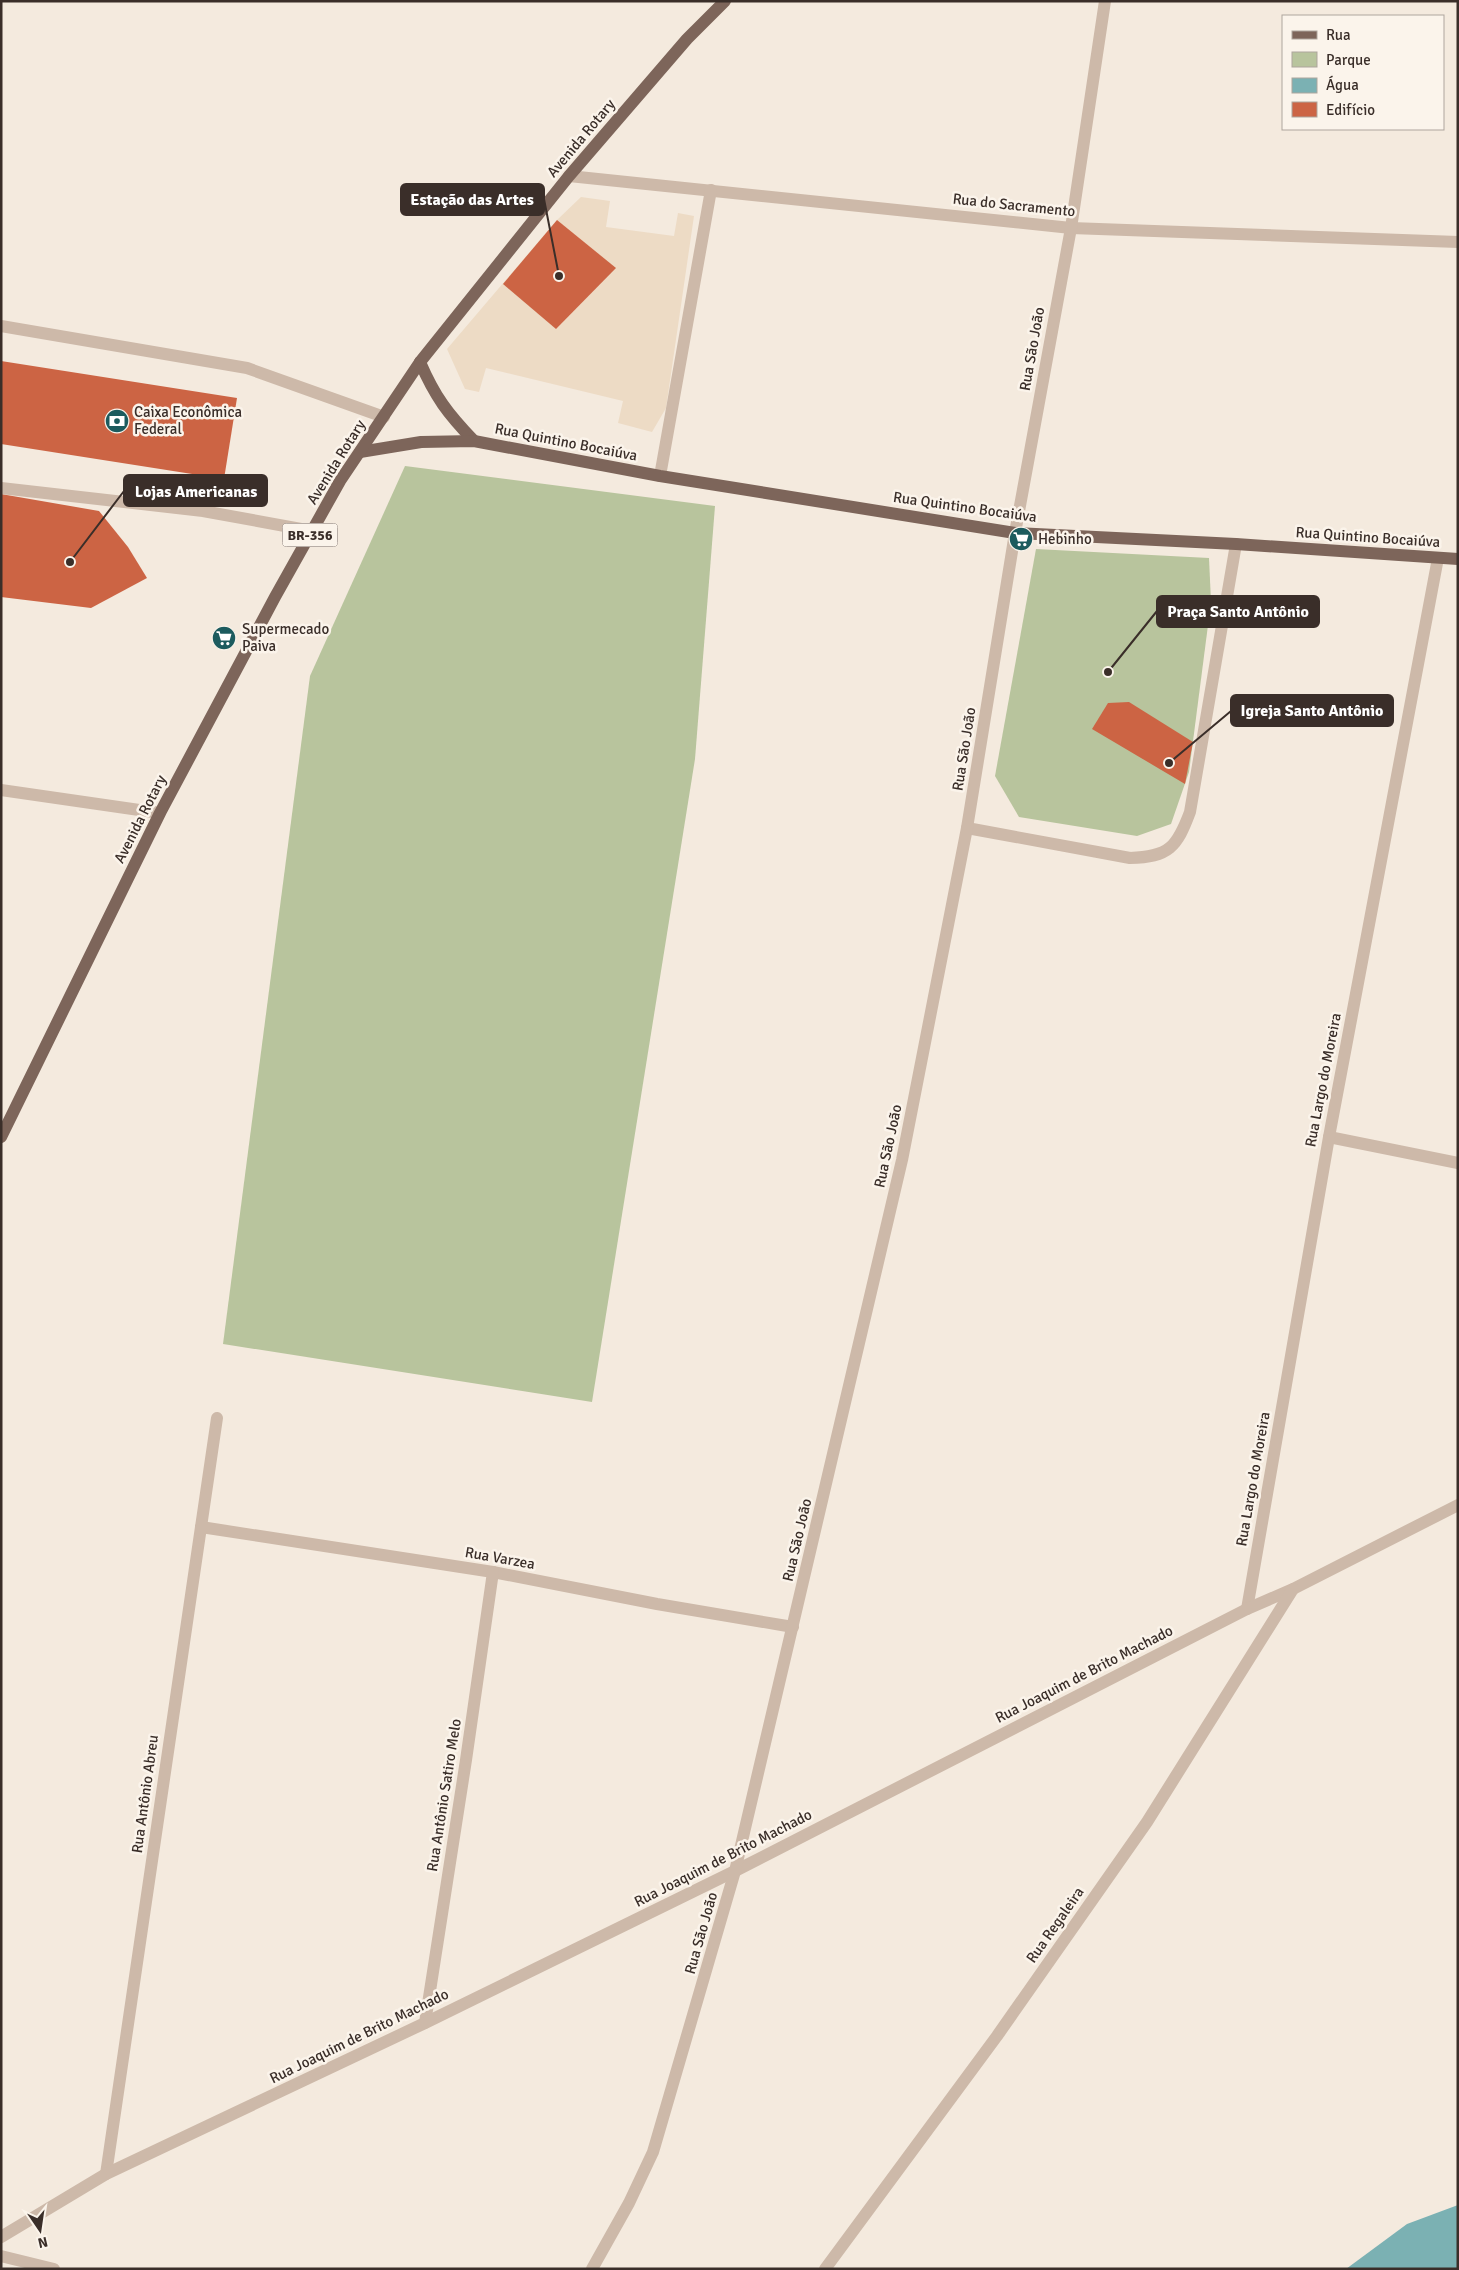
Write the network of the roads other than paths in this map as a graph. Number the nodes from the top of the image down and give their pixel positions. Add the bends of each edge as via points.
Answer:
1 (724, 1) edge
2 (1105, 1) edge
3 (569, 176) junction
4 (711, 190) junction
5 (1071, 228) junction
6 (1458, 242) edge
7 (1, 326) edge
8 (420, 362) junction
9 (384, 417) junction
10 (474, 441) junction
11 (360, 452) junction
12 (660, 476) junction
13 (1, 488) edge
14 (312, 531) junction
15 (1015, 533) junction
16 (1236, 544) junction
17 (1438, 558) junction
18 (1458, 560) edge
19 (1, 790) edge
20 (160, 813) junction
21 (967, 828) junction
22 (1, 1137) edge
23 (1328, 1137) junction
24 (1458, 1163) edge
25 (217, 1418) dead end
26 (1458, 1504) edge
27 (201, 1527) junction
28 (493, 1572) junction
29 (1293, 1589) junction
30 (1247, 1609) junction
31 (793, 1627) junction
32 (735, 1871) junction
33 (425, 2023) junction
34 (106, 2174) junction
35 (1, 2237) edge
36 (1, 2256) edge
37 (54, 2269) edge
38 (592, 2269) edge
39 (825, 2269) edge

1 - 3 main road, Avenida Rotary / BR-356 via 687,39
2 - 5 street, Rua São João
3 - 4 street, Rua do Sacramento
3 - 8 main road, Avenida Rotary / BR-356
4 - 5 street, Rua do Sacramento
4 - 12 street
5 - 6 street, Rua do Sacramento
5 - 15 street, Rua São João
7 - 9 street via 247,368
8 - 9 main road, Avenida Rotary / BR-356
8 - 10 main road, Rua Quintino Bocaiúva via 432,391
9 - 11 main road, Avenida Rotary / BR-356
10 - 11 main road, Rua Quintino Bocaiúva via 421,442
10 - 12 main road, Rua Quintino Bocaiúva
11 - 14 main road, Avenida Rotary / BR-356
12 - 15 main road, Rua Quintino Bocaiúva
13 - 14 street via 203,511
14 - 20 main road, Avenida Rotary / BR-356
15 - 16 main road, Rua Quintino Bocaiúva
15 - 21 street, Rua São João
16 - 17 main road, Rua Quintino Bocaiúva
16 - 21 street via 1190,812 1181,837 1168,850 1152,858 1130,858
17 - 18 main road, Rua Quintino Bocaiúva
17 - 23 street, Rua Largo do Moreira
19 - 20 street
20 - 22 main road, Avenida Rotary / BR-356
21 - 31 street, Rua São João via 902,1160
23 - 24 street
23 - 30 street, Rua Largo do Moreira
25 - 27 street, Rua Antônio Abreu
26 - 29 street, Rua Joaquim de Brito Machado
27 - 28 street, Rua Varzea
27 - 34 street, Rua Antônio Abreu
28 - 31 street, Rua Varzea
28 - 33 street, Rua Antônio Satiro Melo
29 - 30 street, Rua Joaquim de Brito Machado
29 - 39 street, Rua Regaleira via 1147,1822 997,2036
30 - 32 street, Rua Joaquim de Brito Machado
31 - 32 street, Rua São João
32 - 33 street, Rua Joaquim de Brito Machado
32 - 38 street, Rua São João via 654,2152
33 - 34 street, Rua Joaquim de Brito Machado
34 - 35 street, Rua Joaquim de Brito Machado
36 - 37 street

